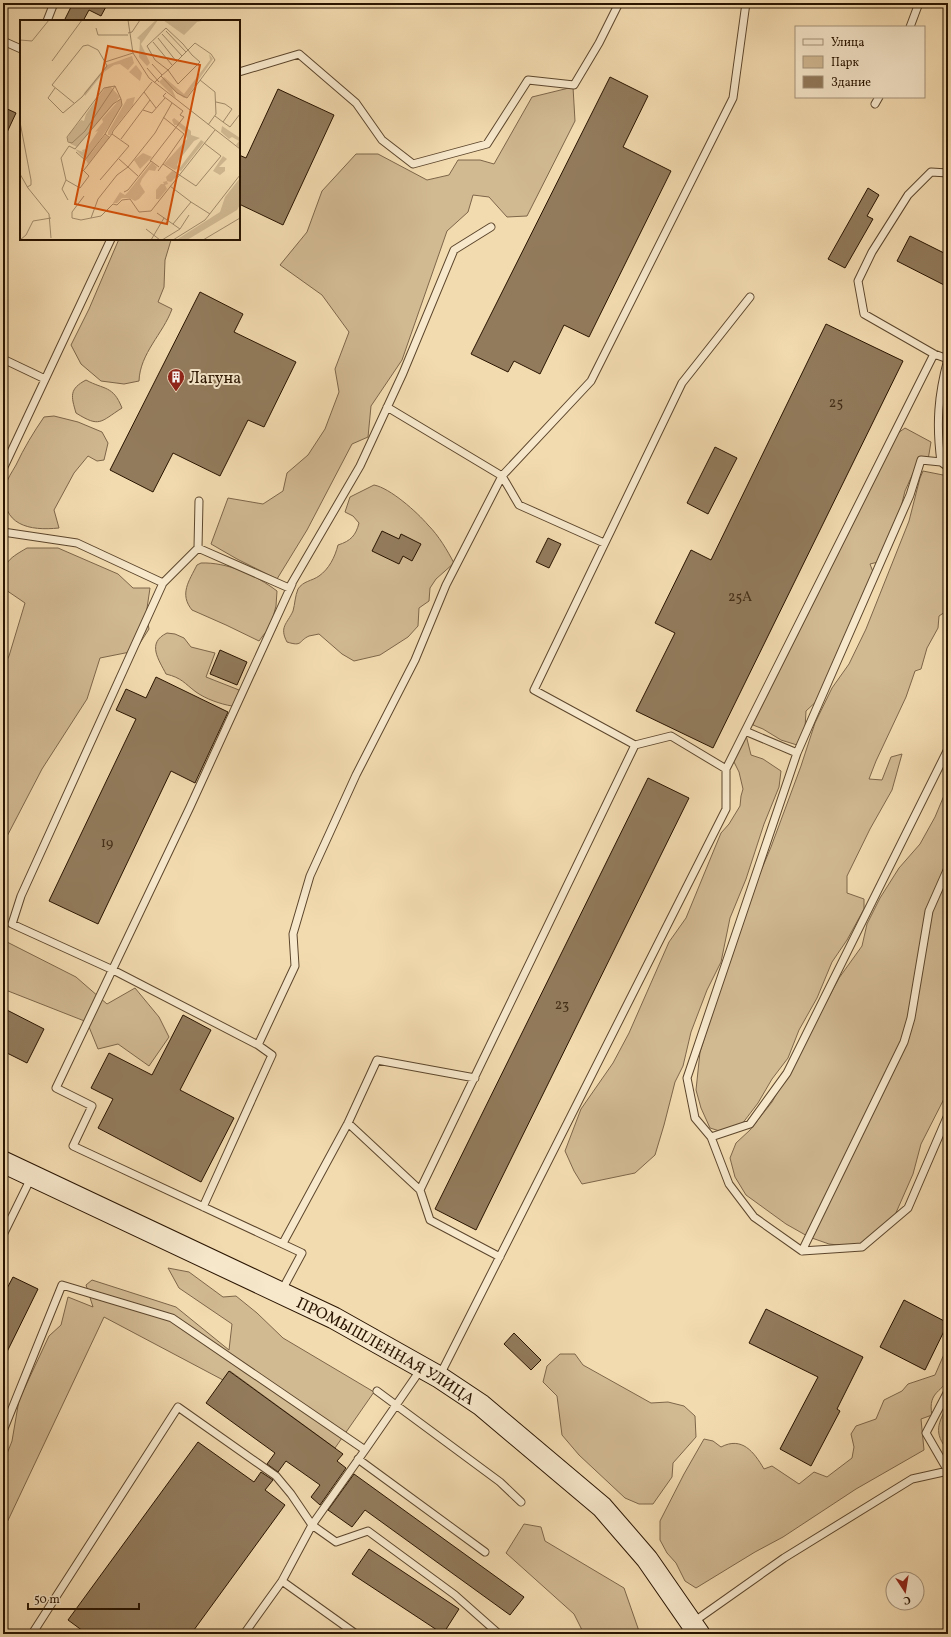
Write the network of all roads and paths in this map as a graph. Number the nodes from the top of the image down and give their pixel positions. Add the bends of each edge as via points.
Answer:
1 (54, 3) edge
2 (619, 3) edge
3 (746, 3) edge
4 (920, 3) edge
5 (47, 20) edge
6 (910, 26) edge
7 (3, 41) edge
8 (20, 49) edge
9 (240, 72) edge
10 (878, 98) edge
11 (875, 104) dead end
12 (948, 173) edge
13 (491, 227) dead end
14 (111, 240) edge
15 (750, 297) dead end
16 (934, 354) junction
17 (3, 359) edge
18 (45, 379) junction
19 (387, 407) junction
20 (941, 462) junction
21 (948, 467) edge
22 (3, 469) edge
23 (502, 476) junction
24 (199, 501) dead end
25 (3, 532) edge
26 (604, 543) junction
27 (198, 548) junction
28 (163, 583) junction
29 (292, 584) junction
30 (745, 731) junction
31 (635, 745) junction
32 (948, 749) edge
33 (797, 753) junction
34 (726, 769) junction
35 (948, 868) edge
36 (113, 970) junction
37 (258, 1045) junction
38 (475, 1078) junction
39 (948, 1115) edge
40 (348, 1124) junction
41 (711, 1137) junction
42 (3, 1162) edge
43 (32, 1176) junction
44 (420, 1190) junction
45 (203, 1206) junction
46 (3, 1235) edge
47 (283, 1243) junction
48 (802, 1251) junction
49 (500, 1257) junction
50 (280, 1293) junction
51 (431, 1372) junction
52 (377, 1391) dead end
53 (948, 1391) edge
54 (396, 1405) junction
55 (3, 1431) edge
56 (365, 1450) junction
57 (358, 1459) junction
58 (948, 1471) edge
59 (521, 1502) dead end
60 (312, 1525) junction
61 (485, 1552) dead end
62 (282, 1581) junction
63 (695, 1628) edge
64 (32, 1634) edge
65 (245, 1634) edge
66 (356, 1634) edge
67 (499, 1634) edge

1 - 5 lane
2 - 9 lane via 574,85 528,80 487,144 413,164 382,140 356,104 299,54
3 - 23 lane via 733,98 591,381
4 - 6 lane
7 - 8 lane
10 - 11 lane
12 - 16 lane via 932,172 908,195 872,252 858,282 864,314
13 - 19 lane via 454,250
14 - 18 lane
15 - 26 lane via 682,383
16 - 20 lane via 948,359 941,383 937,421
16 - 30 lane
17 - 18 lane
18 - 22 lane
19 - 23 lane
19 - 29 lane via 360,466
20 - 21 lane
20 - 33 lane via 921,460 910,495
23 - 26 lane via 519,505
23 - 37 lane via 446,585 415,660 356,775 310,876 292,934 295,966
24 - 27 lane
25 - 28 lane via 77,543
26 - 31 lane via 534,690
27 - 28 lane
27 - 29 lane via 289,588
28 - 36 lane via 21,896 12,924
29 - 36 lane
30 - 33 lane
30 - 34 lane
31 - 34 lane via 671,736
31 - 38 lane
32 - 41 lane via 787,1073 750,1124
33 - 41 lane via 687,1078 695,1118
34 - 49 lane via 726,809
35 - 48 lane via 929,911 911,1018 904,1042
36 - 37 lane
36 - 45 lane via 56,1088 92,1106 73,1146
37 - 45 lane via 272,1055
38 - 40 lane via 377,1060
38 - 44 lane
39 - 48 lane via 908,1208 862,1248
40 - 44 lane
40 - 47 lane
41 - 48 lane via 730,1184 754,1217
42 - 43 street, ПРОМЫШЛЕННАЯ УЛИЦА
43 - 46 lane
43 - 50 street, ПРОМЫШЛЕННАЯ УЛИЦА
44 - 49 lane via 430,1220
45 - 47 lane
47 - 50 lane via 302,1253
49 - 51 lane
50 - 51 street, ПРОМЫШЛЕННАЯ УЛИЦА via 334,1318
51 - 54 lane
51 - 63 street, ПРОМЫШЛЕННАЯ УЛИЦА via 481,1405 602,1507 647,1559
52 - 54 lane
53 - 58 lane via 926,1433
54 - 56 lane
54 - 59 lane via 500,1482
55 - 56 lane via 62,1284 172,1318
56 - 57 lane
57 - 60 lane
57 - 61 lane
58 - 63 lane via 912,1479 784,1558
60 - 62 lane
60 - 64 lane via 276,1476 178,1407
60 - 67 lane via 336,1542 368,1531 455,1595
62 - 65 lane
62 - 66 lane

